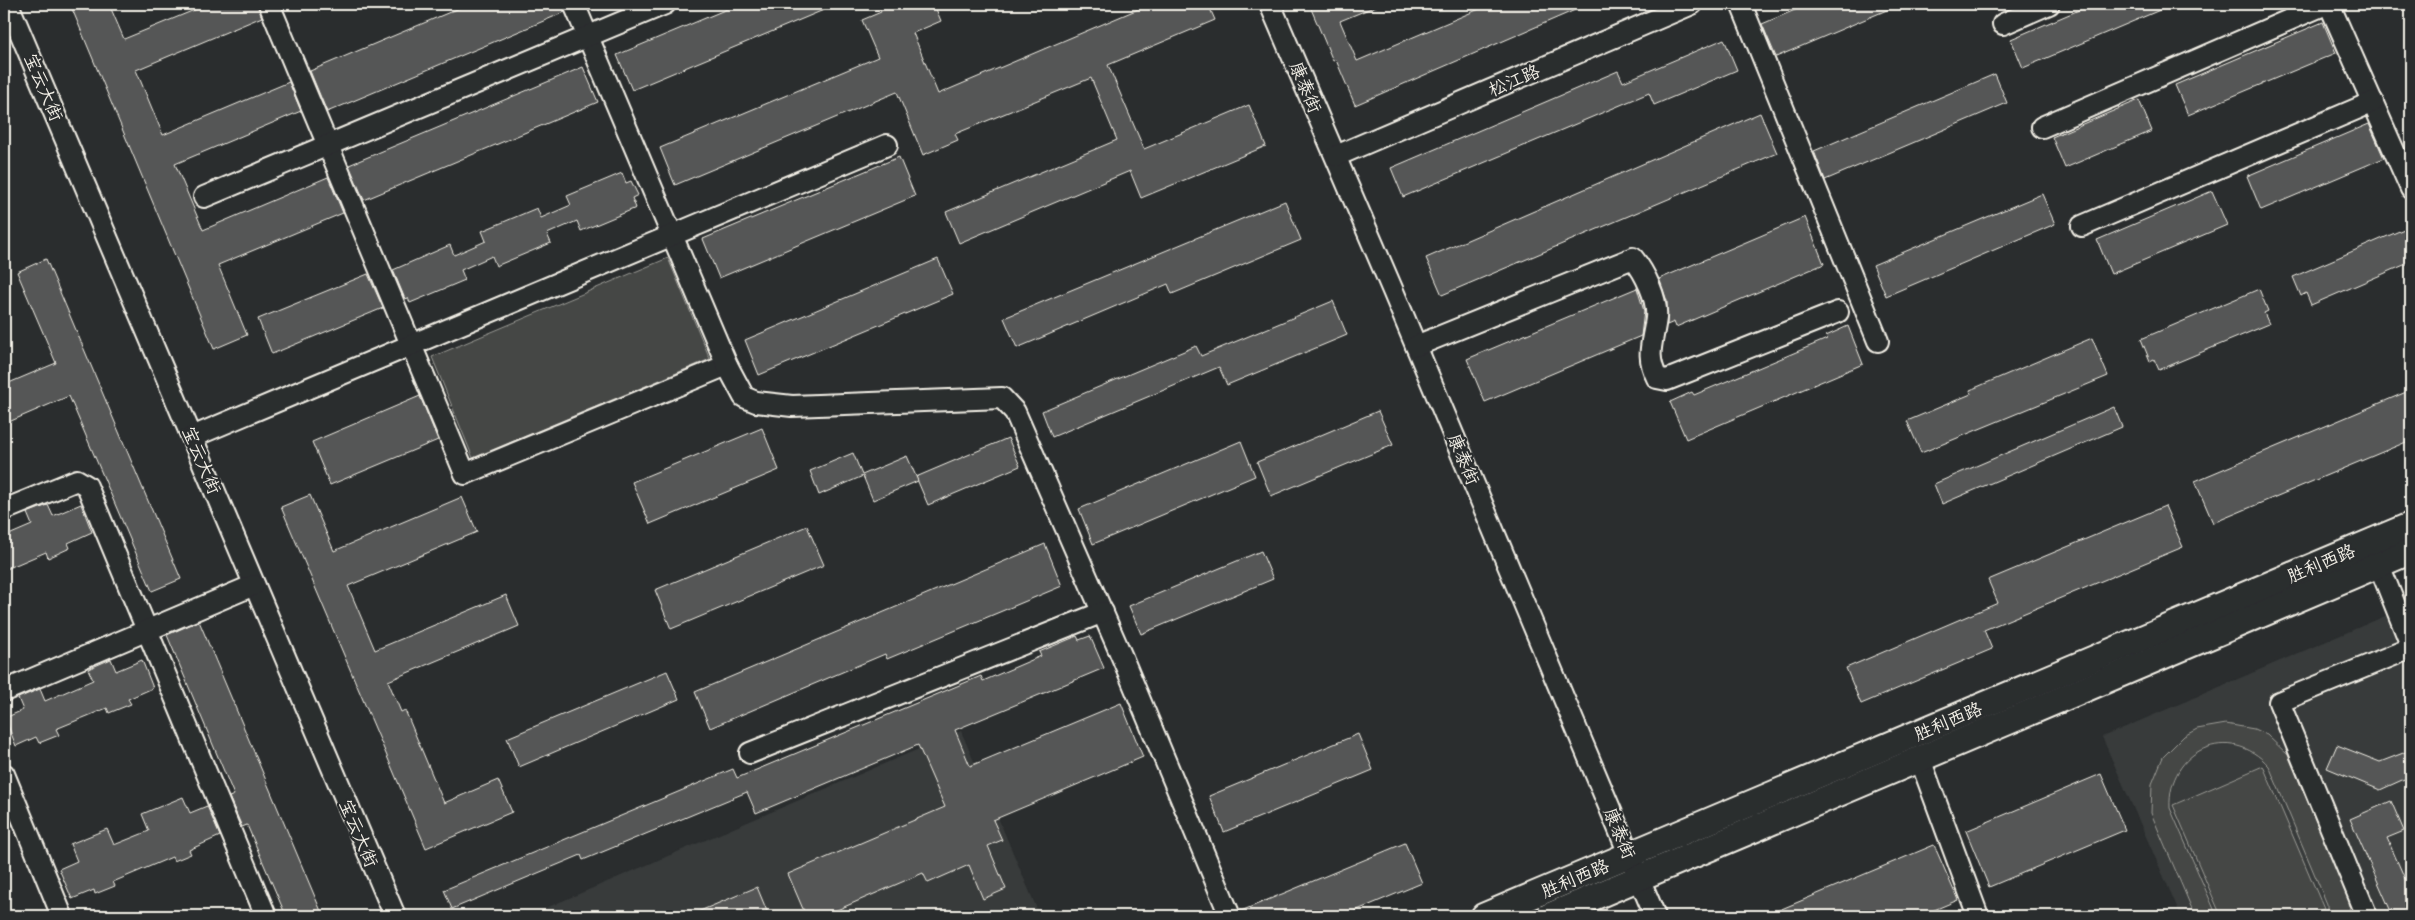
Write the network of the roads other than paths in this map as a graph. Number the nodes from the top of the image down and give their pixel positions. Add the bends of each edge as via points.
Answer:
1 (8, 4) edge
2 (269, 4) edge
3 (574, 4) edge
4 (665, 4) edge
5 (1270, 4) edge
6 (1692, 4) edge
7 (1741, 4) edge
8 (2049, 4) edge
9 (2328, 4) edge
10 (2003, 24) dead end
11 (587, 36) junction
12 (2373, 102) junction
13 (2042, 127) dead end
14 (328, 145) junction
15 (887, 145) dead end
16 (1336, 156) junction
17 (2411, 189) edge
18 (204, 197) dead end
19 (2082, 226) dead end
20 (671, 236) junction
21 (1838, 312) dead end
22 (1878, 342) dead end
23 (411, 345) junction
24 (1416, 346) junction
25 (726, 365) junction
26 (192, 436) junction
27 (4, 510) edge
28 (2411, 525) edge
29 (2411, 551) edge
30 (2379, 565) junction
31 (254, 585) junction
32 (1103, 612) junction
33 (147, 630) junction
34 (2411, 646) edge
35 (4, 691) edge
36 (750, 752) dead end
37 (1920, 759) junction
38 (4, 774) edge
39 (1629, 855) junction
40 (1639, 878) junction
41 (62, 916) edge
42 (266, 916) edge
43 (395, 916) edge
44 (1230, 916) edge
45 (1484, 916) edge
46 (1549, 916) edge
47 (1654, 916) edge
48 (1978, 916) edge
49 (2367, 916) edge

1 - 26 street, 宝云大街
2 - 14 street
3 - 11 street
4 - 11 street
5 - 16 street, 康泰街
6 - 16 street, 松江路
7 - 22 street
8 - 10 street
9 - 12 street
9 - 13 street
11 - 14 street
11 - 20 street
12 - 17 street
12 - 19 street
14 - 18 street
14 - 23 street
15 - 20 street
16 - 24 street, 康泰街
20 - 23 street
20 - 25 street
21 - 24 street via 1667,380 1657,378 1650,366 1649,353 1656,317 1654,302 1641,268 1633,258
23 - 25 street via 465,474
23 - 26 street
24 - 39 street, 康泰街
25 - 32 street via 744,397 756,402 792,406 1002,398 1015,412
26 - 31 street, 宝云大街
27 - 33 street via 77,480 87,486
28 - 39 main road, 胜利西路
29 - 30 main road, 胜利西路
30 - 34 street
30 - 37 main road, 胜利西路
31 - 33 street
31 - 43 street, 宝云大街
32 - 36 street
32 - 44 street
33 - 35 street
33 - 42 street
34 - 49 street via 2279,702
37 - 40 main road, 胜利西路
37 - 48 street
38 - 41 street
39 - 40 street, 康泰街
39 - 45 main road, 胜利西路
40 - 46 main road, 胜利西路
40 - 47 street, 康泰街

